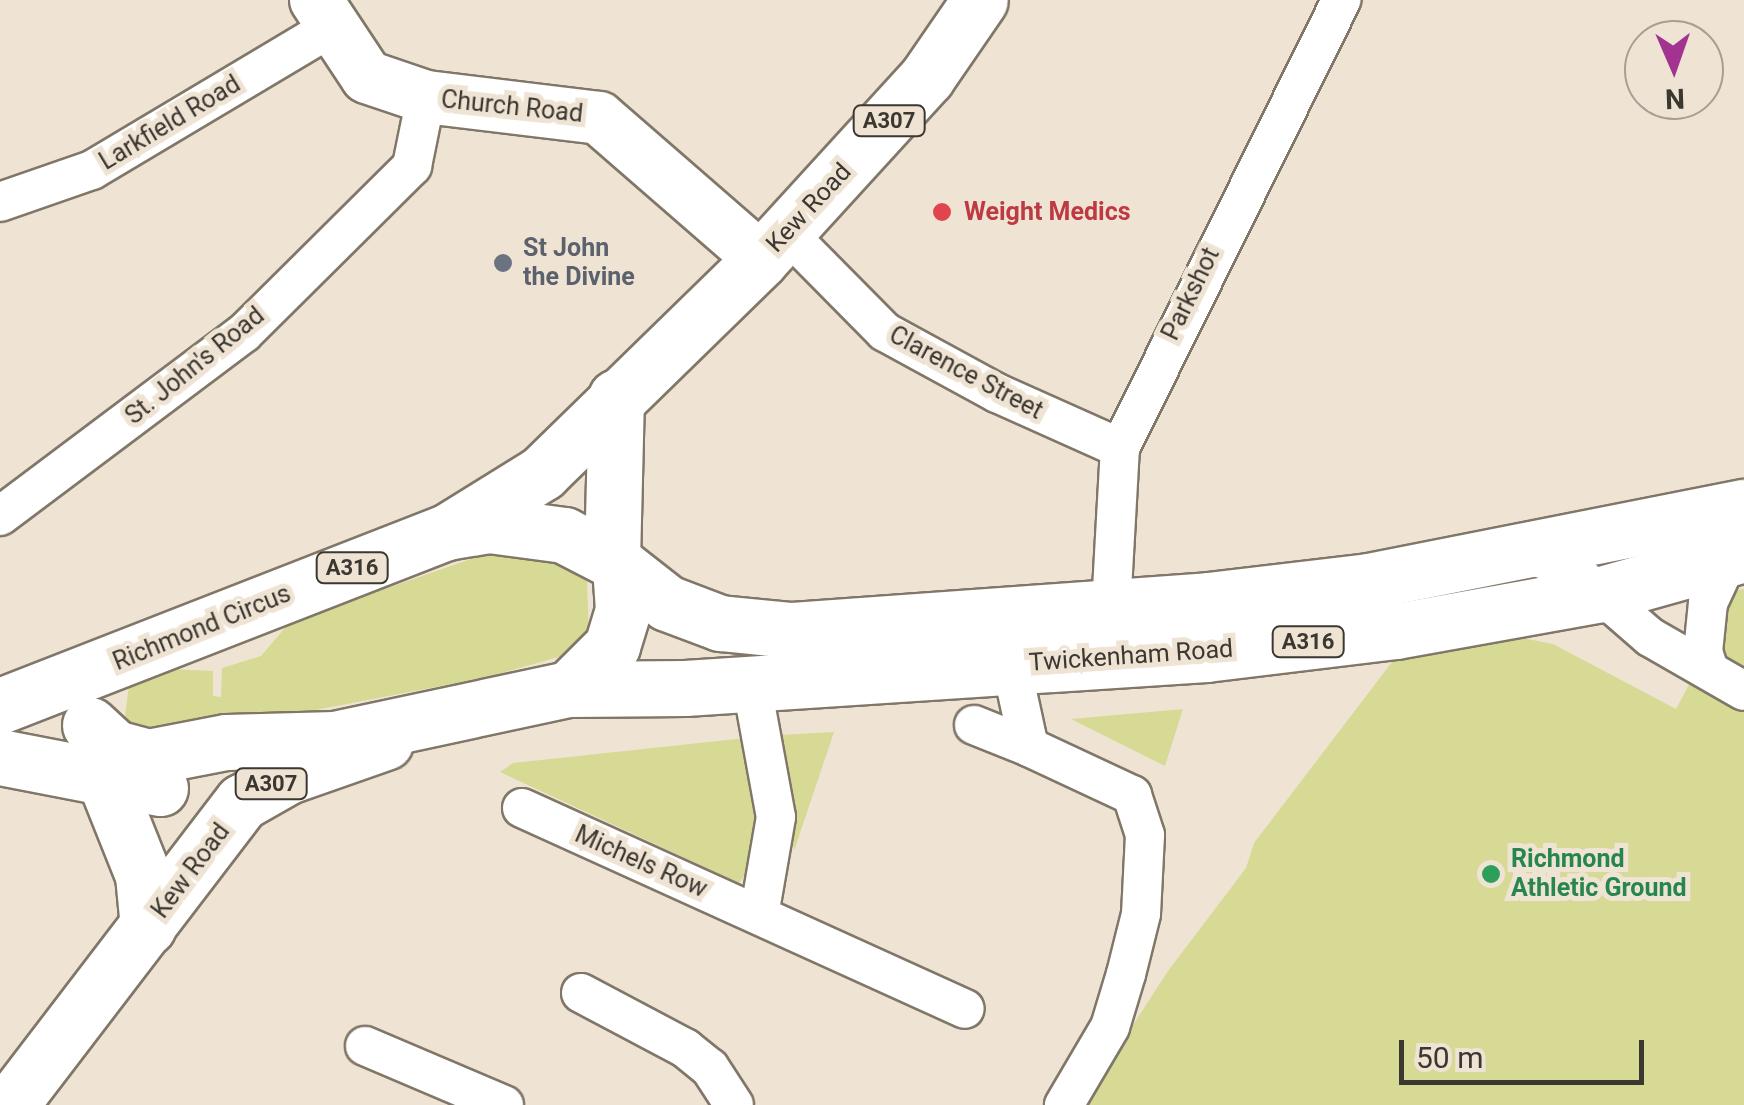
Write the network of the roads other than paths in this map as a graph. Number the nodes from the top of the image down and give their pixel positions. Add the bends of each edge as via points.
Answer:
1 (980, 0) edge
2 (1341, 0) edge
3 (324, 14) edge
4 (426, 98) junction
5 (0, 202) edge
6 (774, 246) junction
7 (616, 397) junction
8 (1120, 448) junction
9 (0, 516) edge
10 (447, 532) junction
11 (1743, 538) edge
12 (1526, 553) junction
13 (616, 563) junction
14 (1601, 594) junction
15 (1111, 608) junction
16 (1012, 664) junction
17 (105, 665) junction
18 (1709, 670) junction
19 (751, 681) junction
20 (570, 689) junction
21 (1744, 691) edge
22 (0, 706) edge
23 (450, 719) junction
24 (974, 724) dead end
25 (90, 725) junction
26 (335, 739) junction
27 (1029, 747) junction
28 (0, 757) edge
29 (105, 780) junction
30 (522, 808) dead end
31 (760, 916) junction
32 (148, 927) junction
33 (581, 993) dead end
34 (965, 1009) dead end
35 (366, 1046) dead end
36 (10, 1105) edge
37 (504, 1105) edge
38 (734, 1105) edge
39 (1064, 1105) edge

1 - 6 main road, Kew Road / A307 via 927,77
2 - 8 street, Parkshot
3 - 4 street, Church Road via 366,77
3 - 5 street, Larkfield Road via 92,170
4 - 6 street, Church Road via 599,118
4 - 9 street, St. John's Road via 412,166 244,333
6 - 7 main road, Kew Road / A307
6 - 8 street, Clarence Street via 886,332 997,393
7 - 10 main road, A307 via 542,472
7 - 13 main road
8 - 15 street, Parkshot
10 - 13 main road, Richmond Circus / A316 via 540,527
10 - 17 main road, Richmond Circus / A316
11 - 12 main road, Twickenham Road / A316
11 - 14 main road, Twickenham Road / A316
11 - 18 street via 1708,603 1703,652
12 - 14 street via 1574,571
12 - 15 main road, Twickenham Road / A316 via 1368,581
13 - 15 main road, Twickenham Road / A316 via 666,603 753,628
13 - 20 main road via 623,610 612,646
14 - 16 main road, Twickenham Road / A316 via 1396,631 1206,654
14 - 18 street via 1650,637
16 - 19 main road, Twickenham Road / A316
16 - 27 street
17 - 22 main road, A316
17 - 25 main road, Richmond Circus via 88,696
18 - 21 street
19 - 20 main road, Twickenham Road / A316
19 - 31 street via 776,818
20 - 23 main road, A316
23 - 26 main road, A316
23 - 32 main road, Kew Road / A307 via 261,788 242,802
24 - 27 street
25 - 26 main road, A316 via 115,748 148,757 226,742
25 - 29 main road, Richmond Circus
26 - 29 main road, A316 via 205,783 162,788
27 - 39 street via 1108,778 1142,811 1146,874 1126,974 1110,1027
28 - 29 main road, A316
29 - 32 main road, Kew Road via 143,875
30 - 31 street, Michels Row
31 - 34 street, Michels Row
32 - 36 main road, Kew Road / A307
33 - 38 street via 685,1048 710,1068
35 - 37 street

